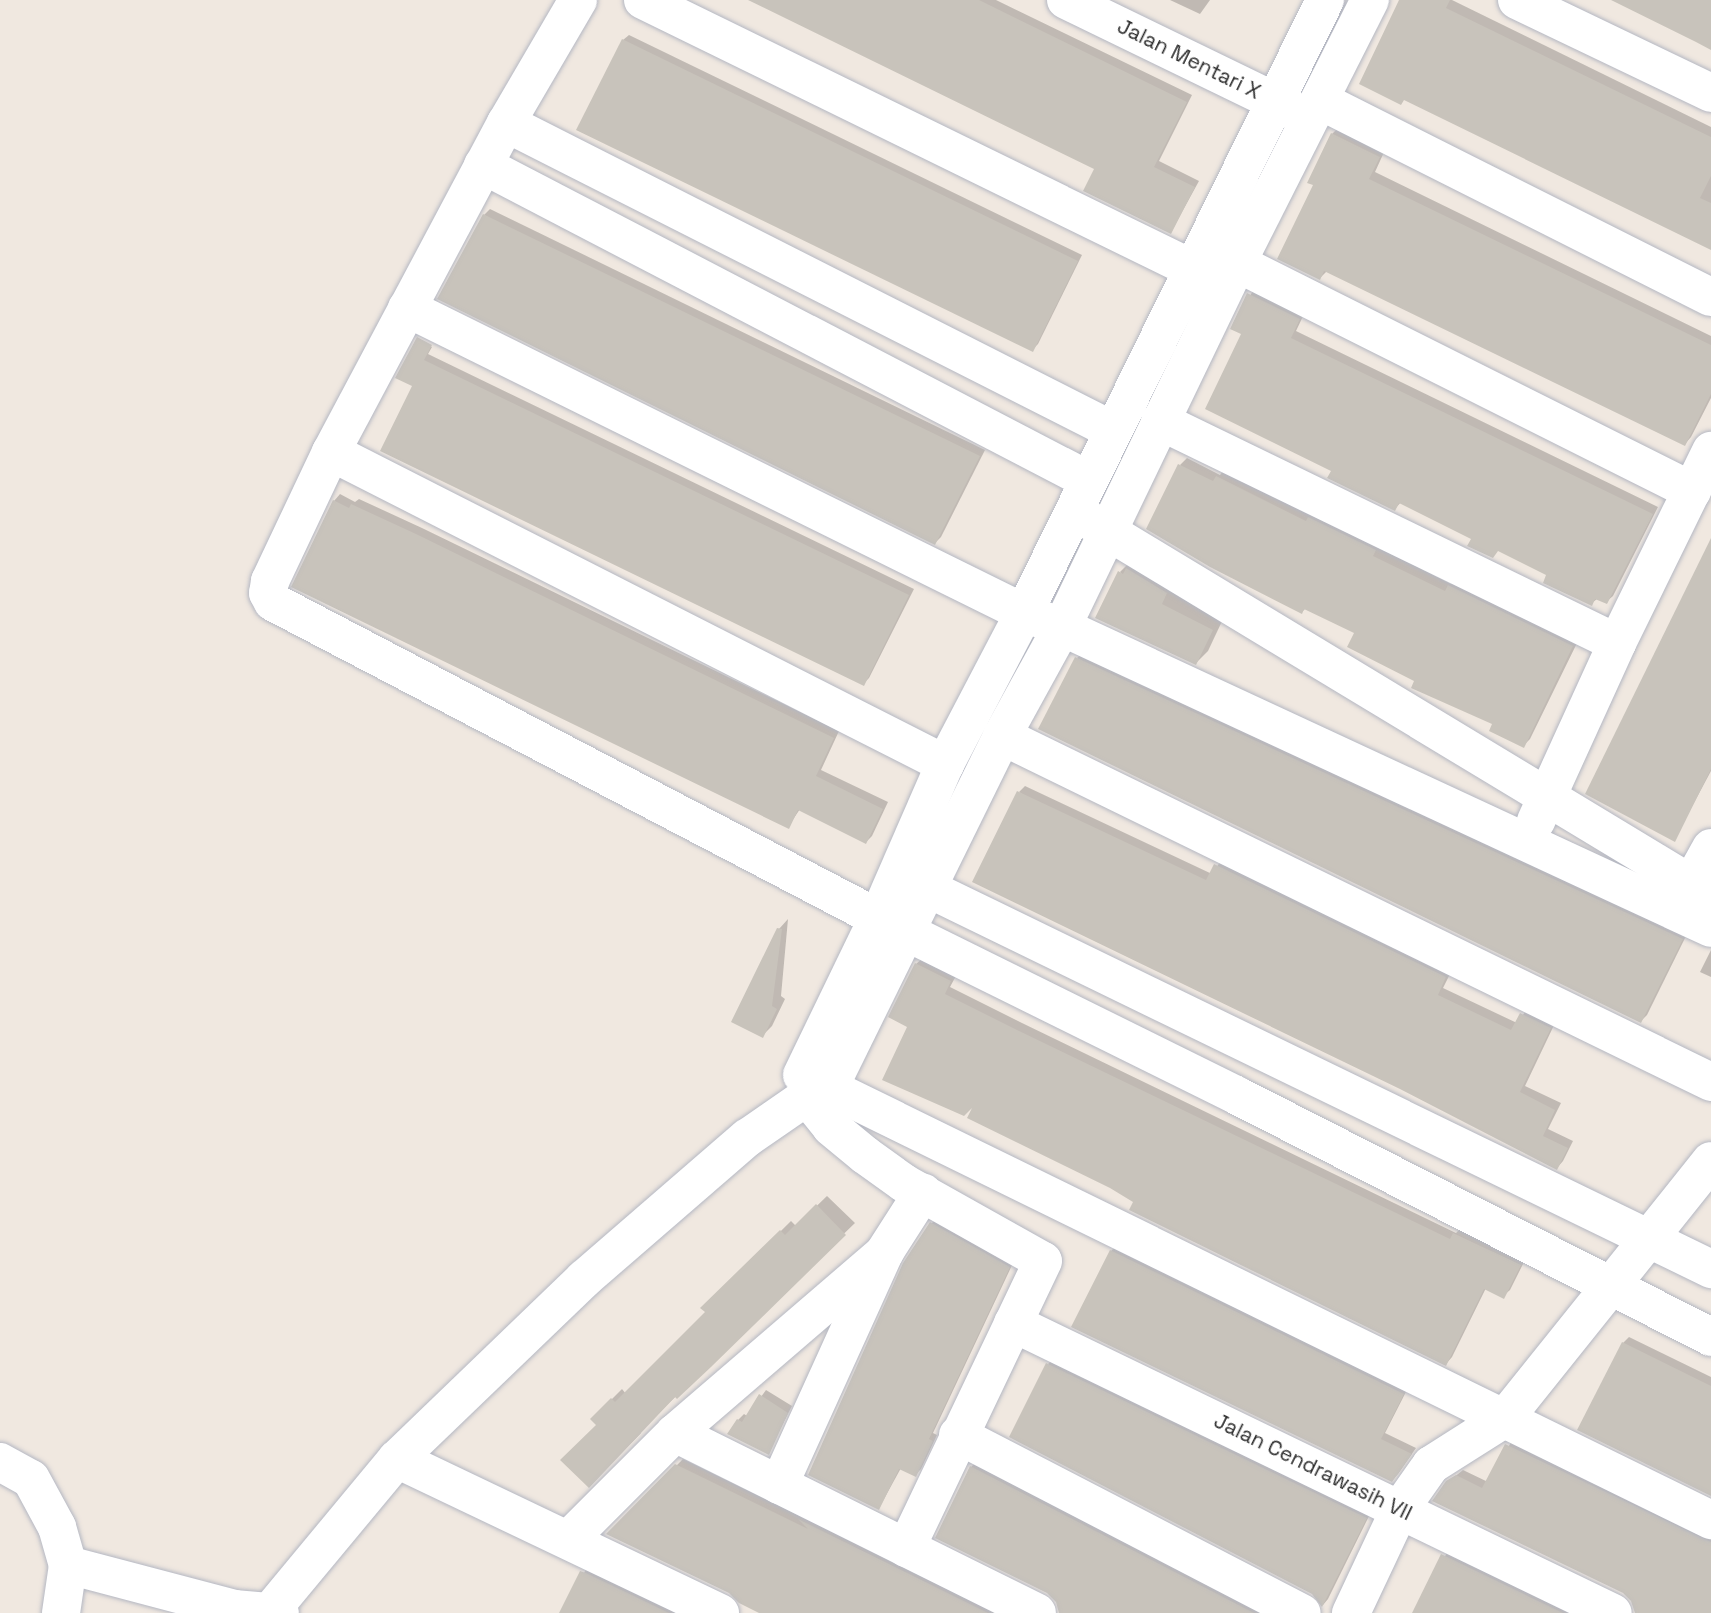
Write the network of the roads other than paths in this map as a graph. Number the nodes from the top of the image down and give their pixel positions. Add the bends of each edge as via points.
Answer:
1 (578, 0) edge
2 (643, 0) edge
3 (1066, 0) edge
4 (1325, 0) edge
5 (1370, 0) edge
6 (1517, 0) edge
7 (1711, 93) edge
8 (1275, 101) junction
9 (1316, 110) junction
10 (506, 122) junction
11 (483, 165) junction
12 (1191, 268) junction
13 (1232, 274) junction
14 (1711, 297) edge
15 (407, 308) junction
16 (1160, 421) junction
17 (1112, 430) junction
18 (331, 452) junction
19 (1711, 452) edge
20 (1692, 491) junction
21 (1081, 495) junction
22 (1106, 530) junction
23 (1024, 614) junction
24 (1062, 627) junction
25 (1617, 643) junction
26 (1002, 736) junction
27 (945, 764) junction
28 (1546, 797) junction
29 (1527, 842) junction
30 (1711, 848) edge
31 (927, 888) junction
32 (1693, 897) edge
33 (892, 924) junction
34 (1711, 928) edge
35 (1258, 1050) junction
36 (1711, 1082) edge
37 (813, 1088) junction
38 (1236, 1095) junction
39 (1711, 1161) edge
40 (923, 1192) junction
41 (1649, 1241) junction
42 (884, 1253) junction
43 (1711, 1269) edge
44 (1610, 1285) junction
45 (1013, 1322) junction
46 (1711, 1337) edge
47 (1505, 1418) junction
48 (675, 1433) junction
49 (958, 1436) junction
50 (397, 1460) junction
51 (0, 1462) edge
52 (779, 1485) junction
53 (1401, 1509) junction
54 (1711, 1520) edge
55 (569, 1539) junction
56 (906, 1548) junction
57 (68, 1565) junction
58 (263, 1611) edge
59 (61, 1613) edge
60 (720, 1613) edge
61 (1037, 1613) edge
62 (1302, 1613) edge
63 (1351, 1613) edge
64 (1613, 1613) edge

1 - 10 street
2 - 12 street
3 - 8 street, Jalan Mentari X
4 - 8 street
5 - 9 street
6 - 7 street
8 - 9 street, Jalan Mentari X
8 - 12 street
9 - 13 street
9 - 14 street, Jalan Mentari X
10 - 11 street
10 - 17 street
11 - 15 street
11 - 21 street
12 - 13 street
12 - 17 street
13 - 16 street
13 - 20 street
15 - 18 street
15 - 23 street
16 - 22 street
16 - 25 street
17 - 21 street
18 - 27 street
18 - 33 street via 270,581 268,593 273,602
19 - 20 street
20 - 25 street
21 - 22 street
21 - 23 street
22 - 24 street
22 - 28 street
23 - 24 street
23 - 27 street
24 - 26 street
24 - 29 street
25 - 28 street
26 - 31 street
26 - 36 street
27 - 33 street
28 - 29 street
28 - 32 street
29 - 32 street
30 - 32 street
31 - 33 street
31 - 35 street
32 - 34 street
33 - 37 street
33 - 38 street
35 - 38 street
35 - 41 street
37 - 40 street via 841,1137
37 - 47 street
37 - 50 street via 747,1138 584,1279
38 - 44 street
39 - 41 street
40 - 42 street
40 - 45 street via 1043,1261
41 - 43 street
41 - 44 street
42 - 48 street
42 - 52 street
44 - 46 street
44 - 47 street
45 - 49 street
45 - 53 street, Jalan Cendrawasih VII
47 - 53 street via 1431,1465
47 - 54 street
48 - 52 street
48 - 55 street
49 - 56 street
49 - 62 street
50 - 55 street
50 - 58 street
51 - 57 street via 31,1479 57,1527
52 - 56 street
53 - 63 street
53 - 64 street, Jalan Cendrawasih VII
55 - 60 street
56 - 61 street
57 - 58 street via 179,1595
57 - 59 street

